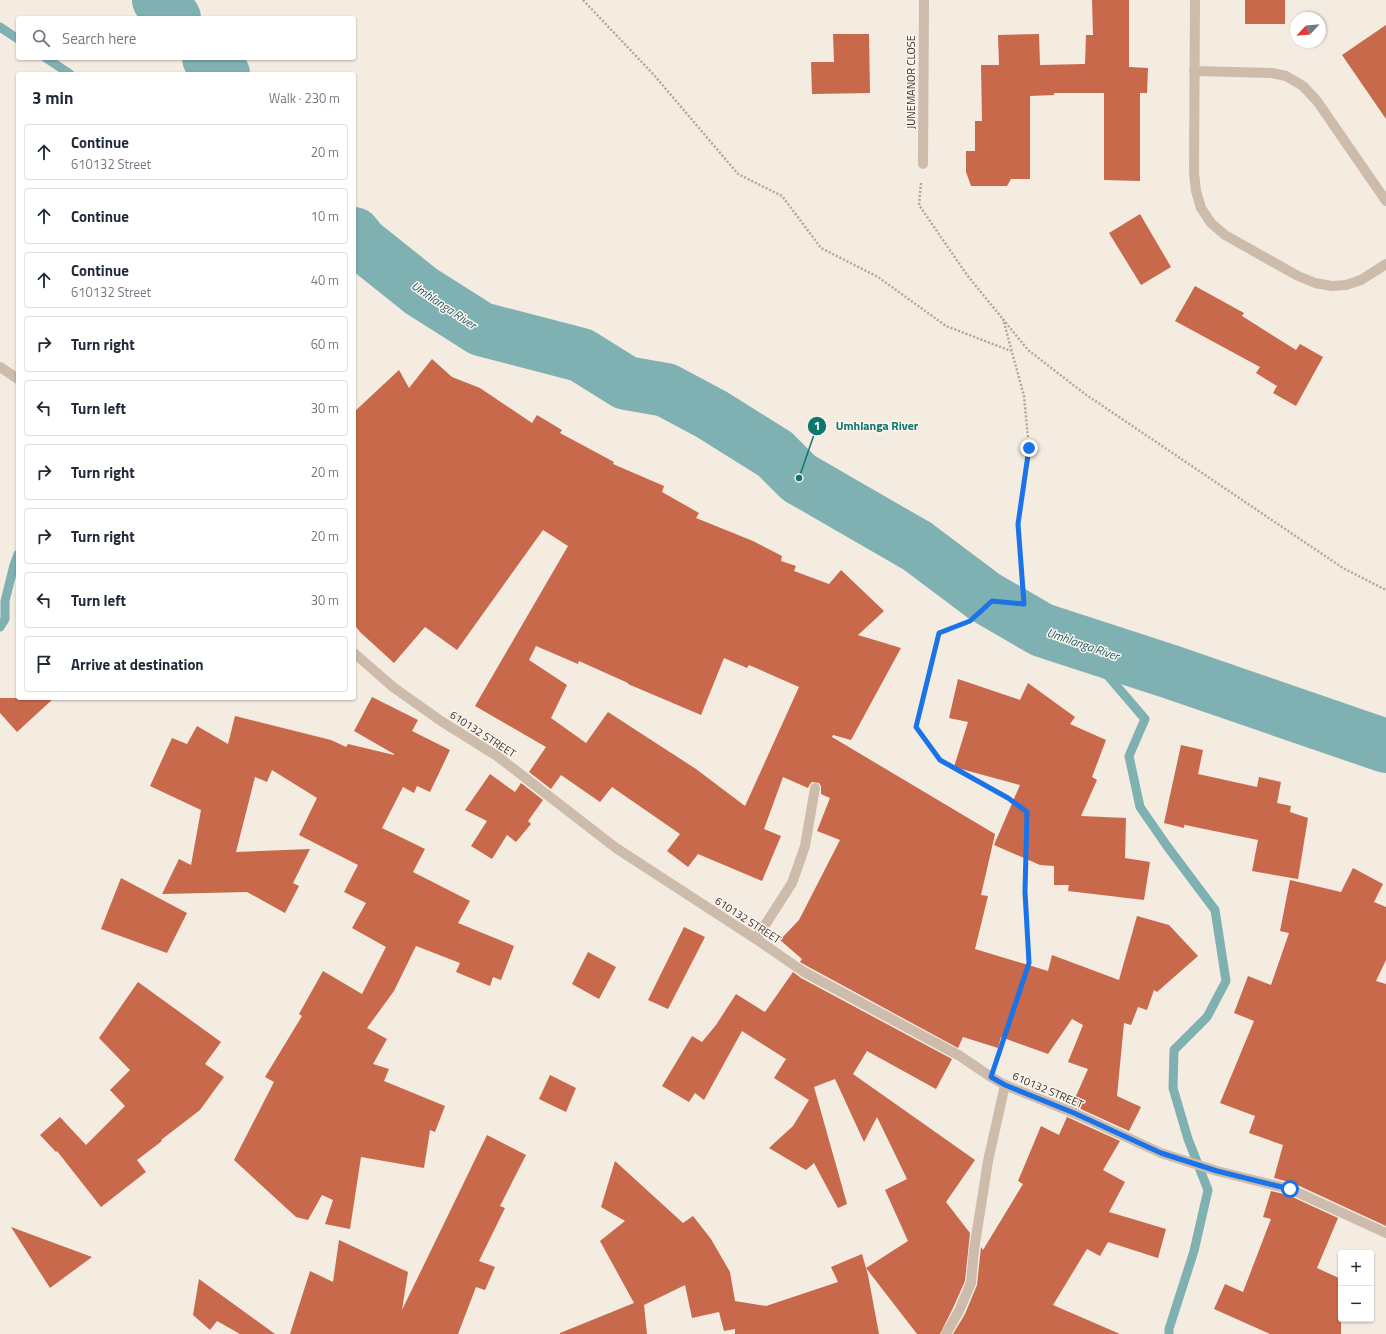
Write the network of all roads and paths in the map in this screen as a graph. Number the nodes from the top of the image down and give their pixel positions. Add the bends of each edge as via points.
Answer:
1 (583, 0) edge
2 (924, 0) edge
3 (1195, 0) edge
4 (1194, 71) junction
5 (923, 164) joint
6 (1386, 201) edge
7 (1386, 264) edge
8 (1002, 320) junction
9 (1011, 351) junction
10 (0, 367) edge
11 (16, 378) edge
12 (1386, 590) edge
13 (356, 655) edge
14 (815, 788) dead end
15 (756, 939) junction
16 (991, 1077) junction
17 (1005, 1085) junction
18 (1386, 1233) edge
19 (946, 1334) edge

1 - 9 path via 654,75 738,174 782,196 821,248 878,277 946,326
2 - 5 street, JUNEMANOR CLOSE
3 - 4 street
4 - 6 street via 1272,73 1286,76 1303,86 1317,101
4 - 7 street via 1196,191 1201,208 1211,223 1224,236 1315,283 1346,285 1361,280
5 - 8 path via 919,204 967,275
8 - 9 path
8 - 12 path via 1028,350 1084,394 1343,568
9 - 16 path via 1024,396 1029,448 1018,524 1024,604 992,601 970,621 939,633 916,727 940,760 1008,798 1027,812 1025,892 1029,963
10 - 11 street
13 - 15 street, 610132 STREET via 393,687 440,721 497,756 616,848
14 - 15 street via 805,846 794,876
15 - 16 street, 610132 STREET via 804,972 960,1056
16 - 17 street, 610132 STREET
17 - 18 street, 610132 STREET via 1161,1153 1217,1171 1290,1189
17 - 19 street via 988,1161 971,1283

